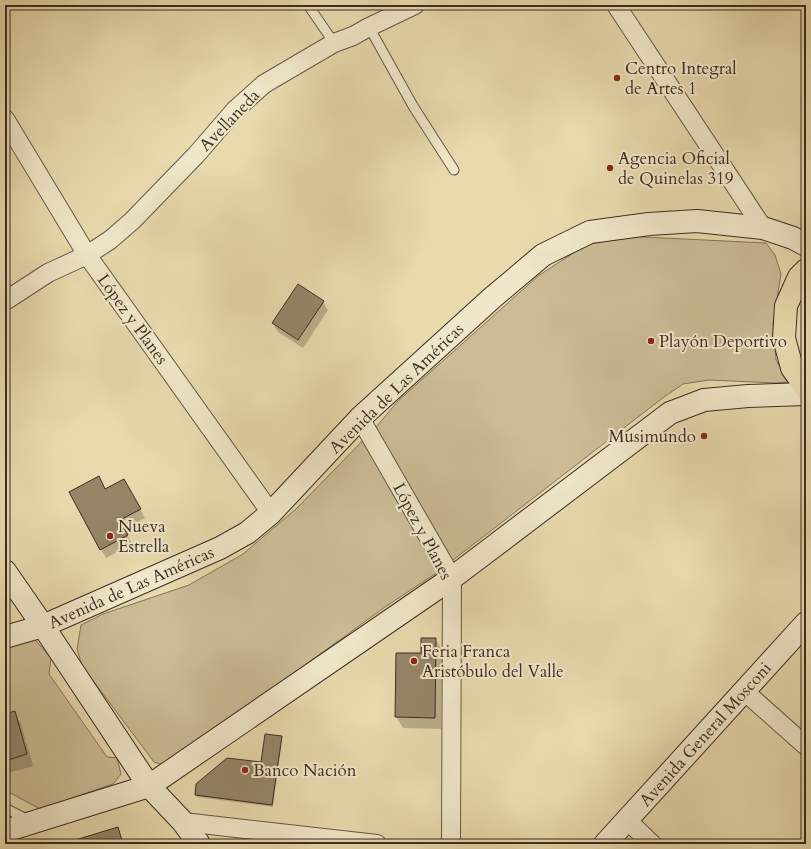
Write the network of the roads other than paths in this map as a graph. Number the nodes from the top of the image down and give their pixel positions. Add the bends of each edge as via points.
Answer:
1 (308, 5) edge
2 (415, 5) edge
3 (616, 5) edge
4 (369, 27) junction
5 (334, 43) junction
6 (5, 119) edge
7 (454, 170) dead end
8 (763, 228) junction
9 (806, 245) edge
10 (87, 255) junction
11 (806, 270) edge
12 (5, 301) edge
13 (806, 388) edge
14 (806, 394) edge
15 (360, 418) junction
16 (271, 513) junction
17 (5, 571) edge
18 (452, 578) junction
19 (806, 623) edge
20 (43, 626) junction
21 (5, 636) edge
22 (744, 691) junction
23 (806, 746) edge
24 (149, 786) junction
25 (5, 808) edge
26 (627, 820) junction
27 (33, 822) junction
28 (183, 822) junction
29 (5, 831) edge
30 (199, 844) edge
31 (377, 844) edge
32 (451, 844) edge
33 (605, 844) edge
34 (652, 844) edge

1 - 5 lane
2 - 4 street, Avellaneda
3 - 8 street
4 - 5 street, Avellaneda
4 - 7 lane via 413,106
5 - 10 street, Avellaneda via 258,89 235,110 196,155 132,221
6 - 10 street, López y Planes
8 - 9 main road, Avenida de Las Américas
8 - 15 main road, Avenida de Las Américas via 697,221 590,232 538,260 492,298
10 - 12 street, Avellaneda via 48,273
10 - 16 street, López y Planes
11 - 13 main road via 799,277 786,306 784,338 792,368
14 - 18 main road via 704,400 670,413
15 - 16 main road, Avenida de Las Américas
15 - 18 street, López y Planes
16 - 20 main road, Avenida de Las Américas via 247,533 220,548
17 - 20 main road
18 - 24 main road
18 - 32 street, López y Planes
19 - 22 main road, Avenida General Mosconi
20 - 21 main road, Avenida de Las Américas
20 - 24 main road
22 - 23 street
22 - 26 main road, Avenida General Mosconi
24 - 27 main road
24 - 28 main road
25 - 27 lane
26 - 33 main road, Avenida General Mosconi
26 - 34 street
27 - 29 main road
28 - 30 main road
28 - 31 street

